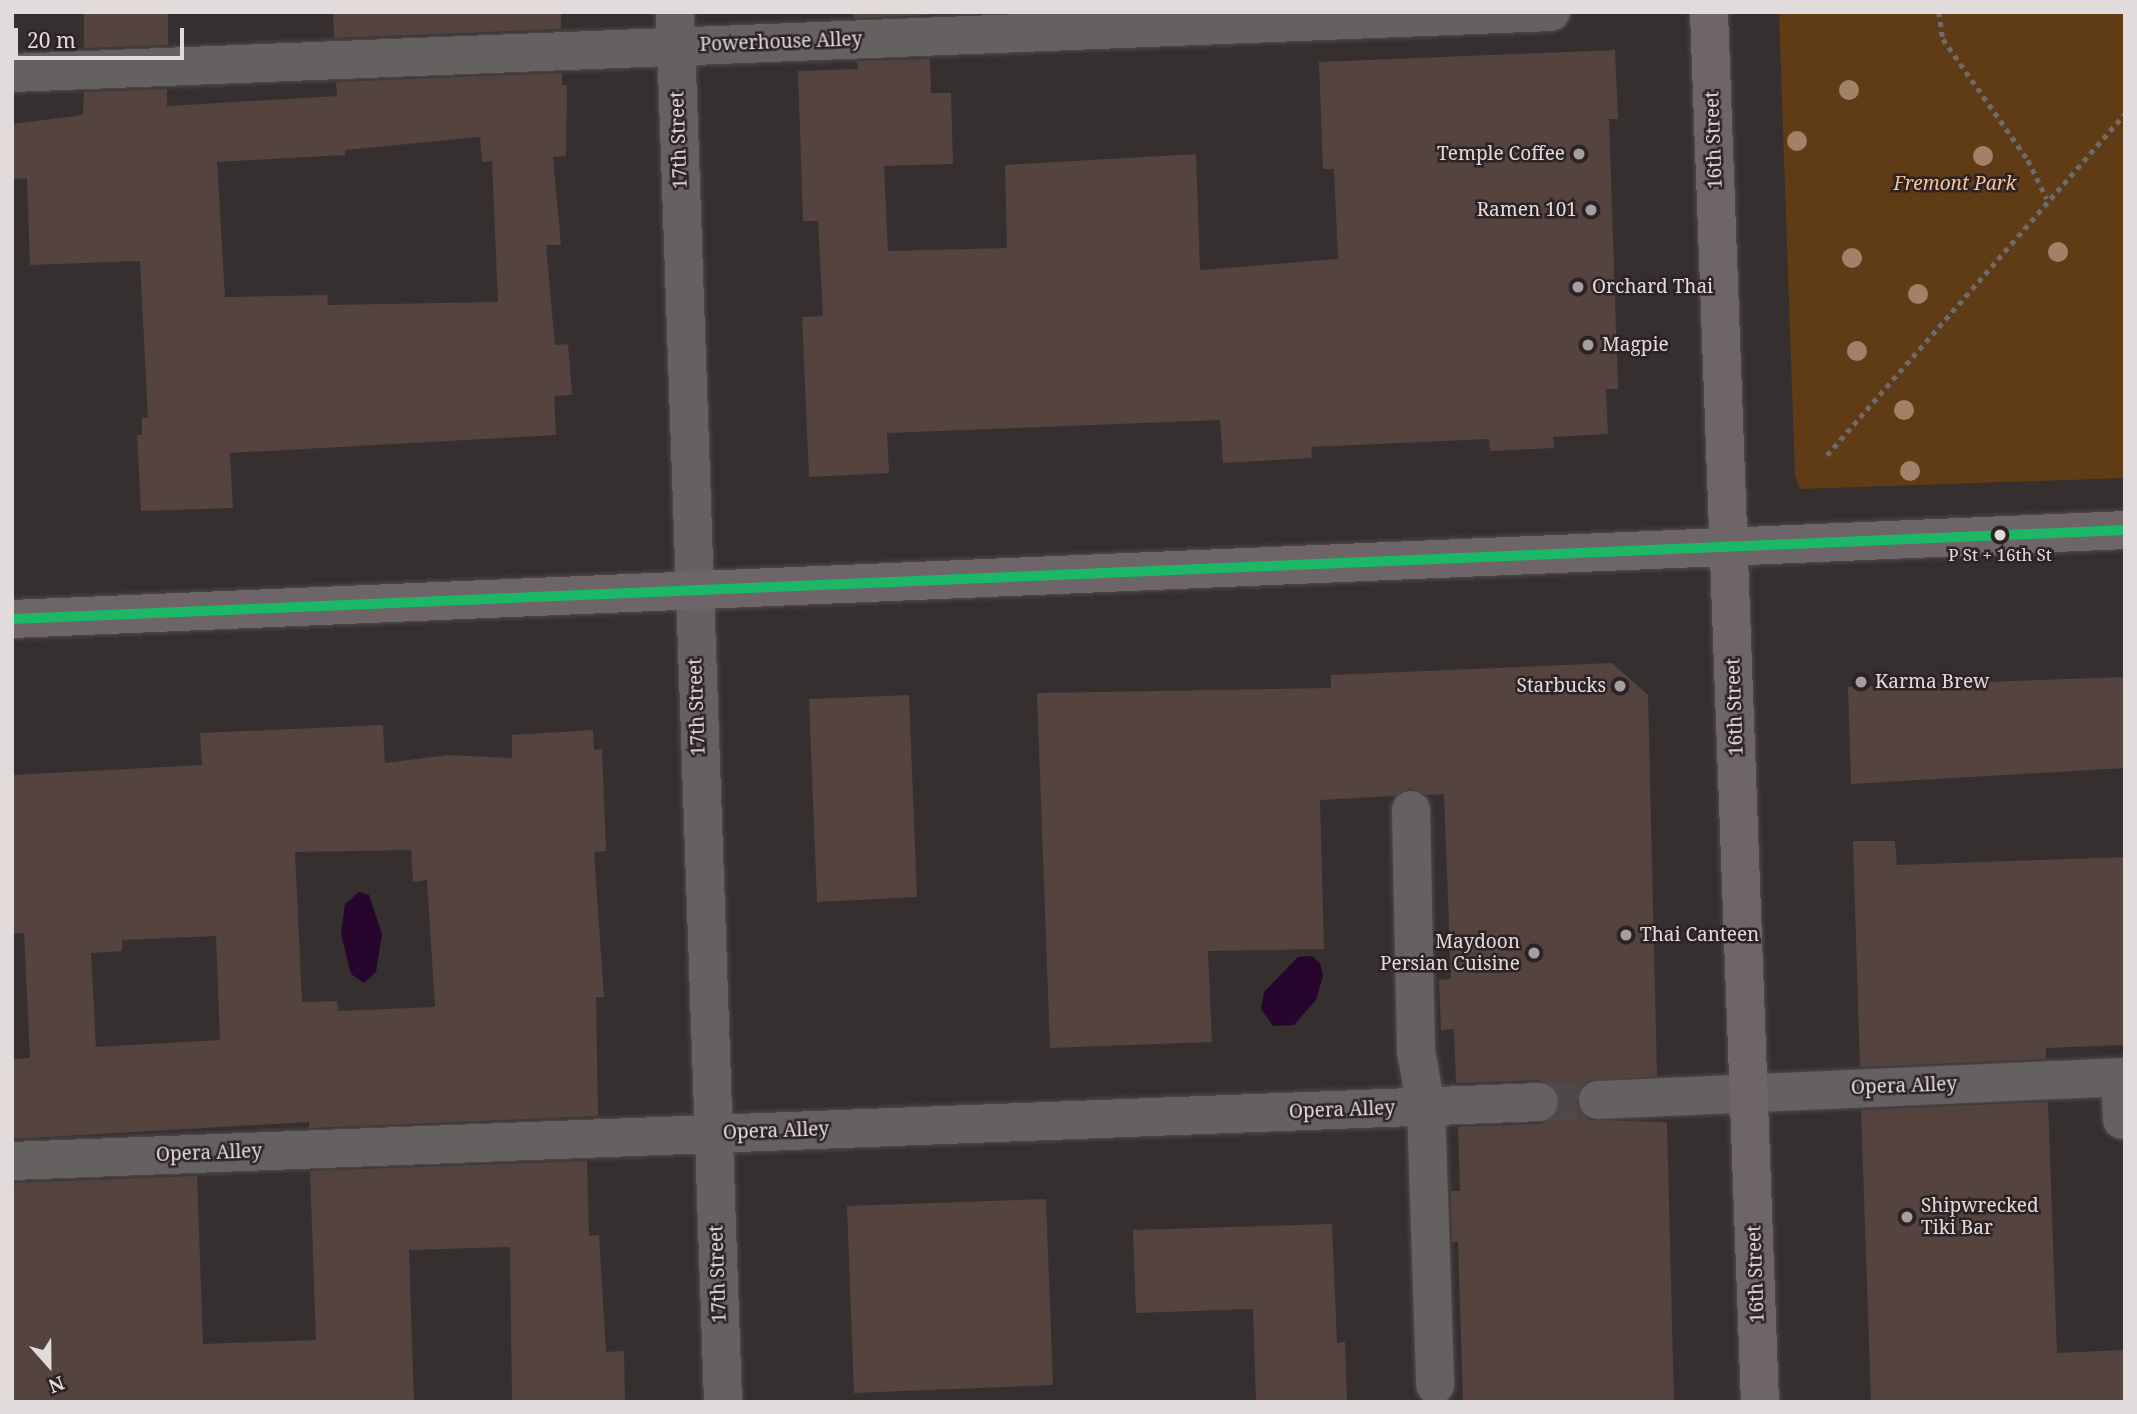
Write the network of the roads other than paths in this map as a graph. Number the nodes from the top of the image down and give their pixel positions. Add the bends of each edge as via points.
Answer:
1 (1551, 12) edge
2 (1709, 12) edge
3 (676, 29) edge
4 (12, 74) edge
5 (2125, 530) edge
6 (1730, 546) junction
7 (693, 587) junction
8 (12, 619) edge
9 (1411, 810) dead end
10 (2122, 1077) edge
11 (1749, 1091) junction
12 (1598, 1100) tunnel mouth
13 (1539, 1102) tunnel mouth
14 (1426, 1107) junction
15 (2122, 1120) dead end
16 (713, 1133) junction
17 (12, 1161) edge
18 (1435, 1385) dead end
19 (723, 1402) edge
20 (1760, 1402) edge

1 - 3 street, Powerhouse Alley
2 - 6 main road, 16th Street
3 - 4 street, Powerhouse Alley
3 - 7 street, 17th Street
5 - 6 main road
6 - 7 main road
6 - 11 main road, 16th Street
7 - 8 main road
7 - 16 street, 17th Street
9 - 14 street via 1416,1051
10 - 11 street, Opera Alley
10 - 15 street
11 - 12 street, Opera Alley
11 - 20 main road, 16th Street
13 - 14 street, Opera Alley
14 - 16 street, Opera Alley
14 - 18 street
16 - 17 street, Opera Alley
16 - 19 street, 17th Street

